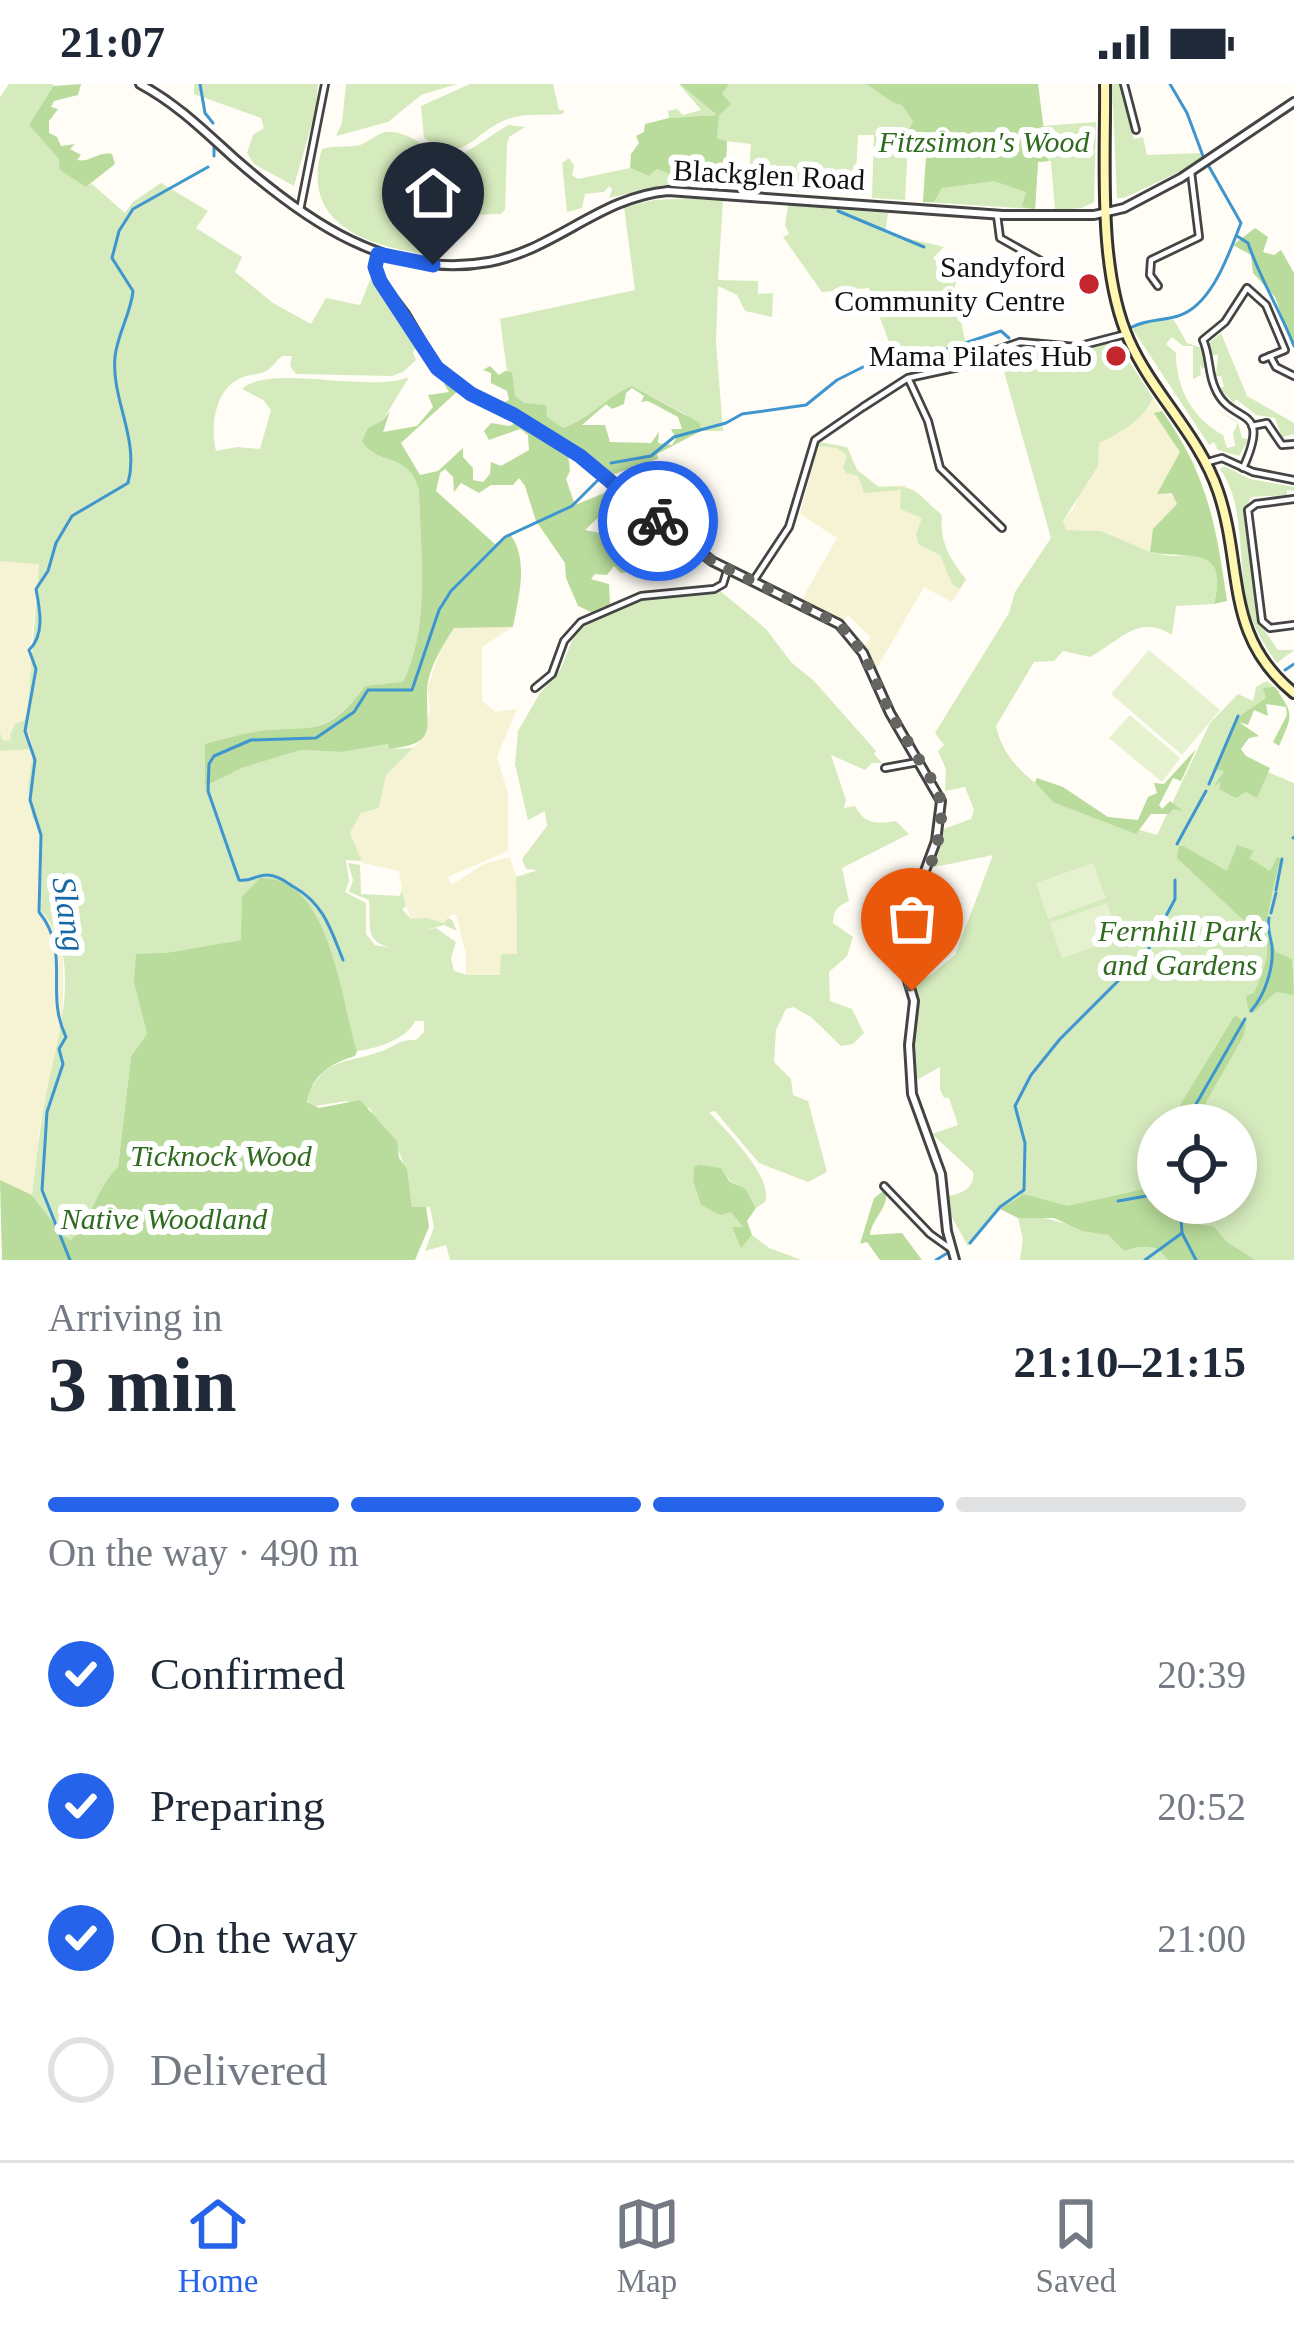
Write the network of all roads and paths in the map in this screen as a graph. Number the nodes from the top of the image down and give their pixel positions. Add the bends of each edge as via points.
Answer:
1 (140, 84) edge
2 (325, 84) edge
3 (1105, 84) edge
4 (1124, 84) edge
5 (1294, 102) edge
6 (1136, 130) dead end
7 (1191, 172) junction
8 (301, 209) junction
9 (1107, 213) junction
10 (997, 214) junction
11 (378, 254) junction
12 (1048, 265) dead end
13 (1251, 279) dead end
14 (1158, 286) dead end
15 (1247, 288) junction
16 (1126, 334) junction
17 (1203, 340) junction
18 (1193, 344) dead end
19 (1285, 350) junction
20 (1289, 359) dead end
21 (1294, 376) edge
22 (908, 378) junction
23 (1252, 426) junction
24 (1294, 444) edge
25 (1206, 463) junction
26 (1243, 468) junction
27 (1294, 480) edge
28 (1294, 499) edge
29 (1002, 528) dead end
30 (728, 569) junction
31 (754, 580) junction
32 (1294, 625) edge
33 (535, 688) dead end
34 (1294, 693) edge
35 (918, 762) junction
36 (885, 768) dead end
37 (884, 1186) dead end
38 (950, 1245) junction
39 (955, 1260) edge

1 - 8 street, Blackglen Road
2 - 8 street
3 - 9 main road
4 - 6 street
5 - 7 street
7 - 9 street
7 - 14 street via 1199,237 1151,260
8 - 11 street, Blackglen Road
9 - 10 street, Blackglen Road
9 - 16 main road
10 - 11 street, Blackglen Road via 668,191 618,202 492,261 433,265
10 - 12 street via 1000,238
11 - 30 street via 380,281 437,368 580,456
13 - 15 street
15 - 17 street
15 - 19 street via 1266,304
16 - 22 street via 1068,347 1024,341 982,362
16 - 25 main road
17 - 18 street
17 - 23 street via 1218,394
19 - 20 street
19 - 21 street via 1267,357
22 - 29 street via 940,468
22 - 31 street via 815,440 789,527
23 - 24 street via 1267,423 1282,445
23 - 26 street
25 - 26 street via 1222,458
25 - 34 main road via 1225,513 1242,619 1264,662
26 - 27 street
28 - 32 street via 1253,505 1248,514 1262,621
30 - 31 street
30 - 33 street via 714,589 641,596 581,622
31 - 35 street via 839,624 854,640
35 - 36 street
35 - 38 street via 941,805 902,960 914,1001 911,1094 941,1174
37 - 38 street
38 - 39 street

